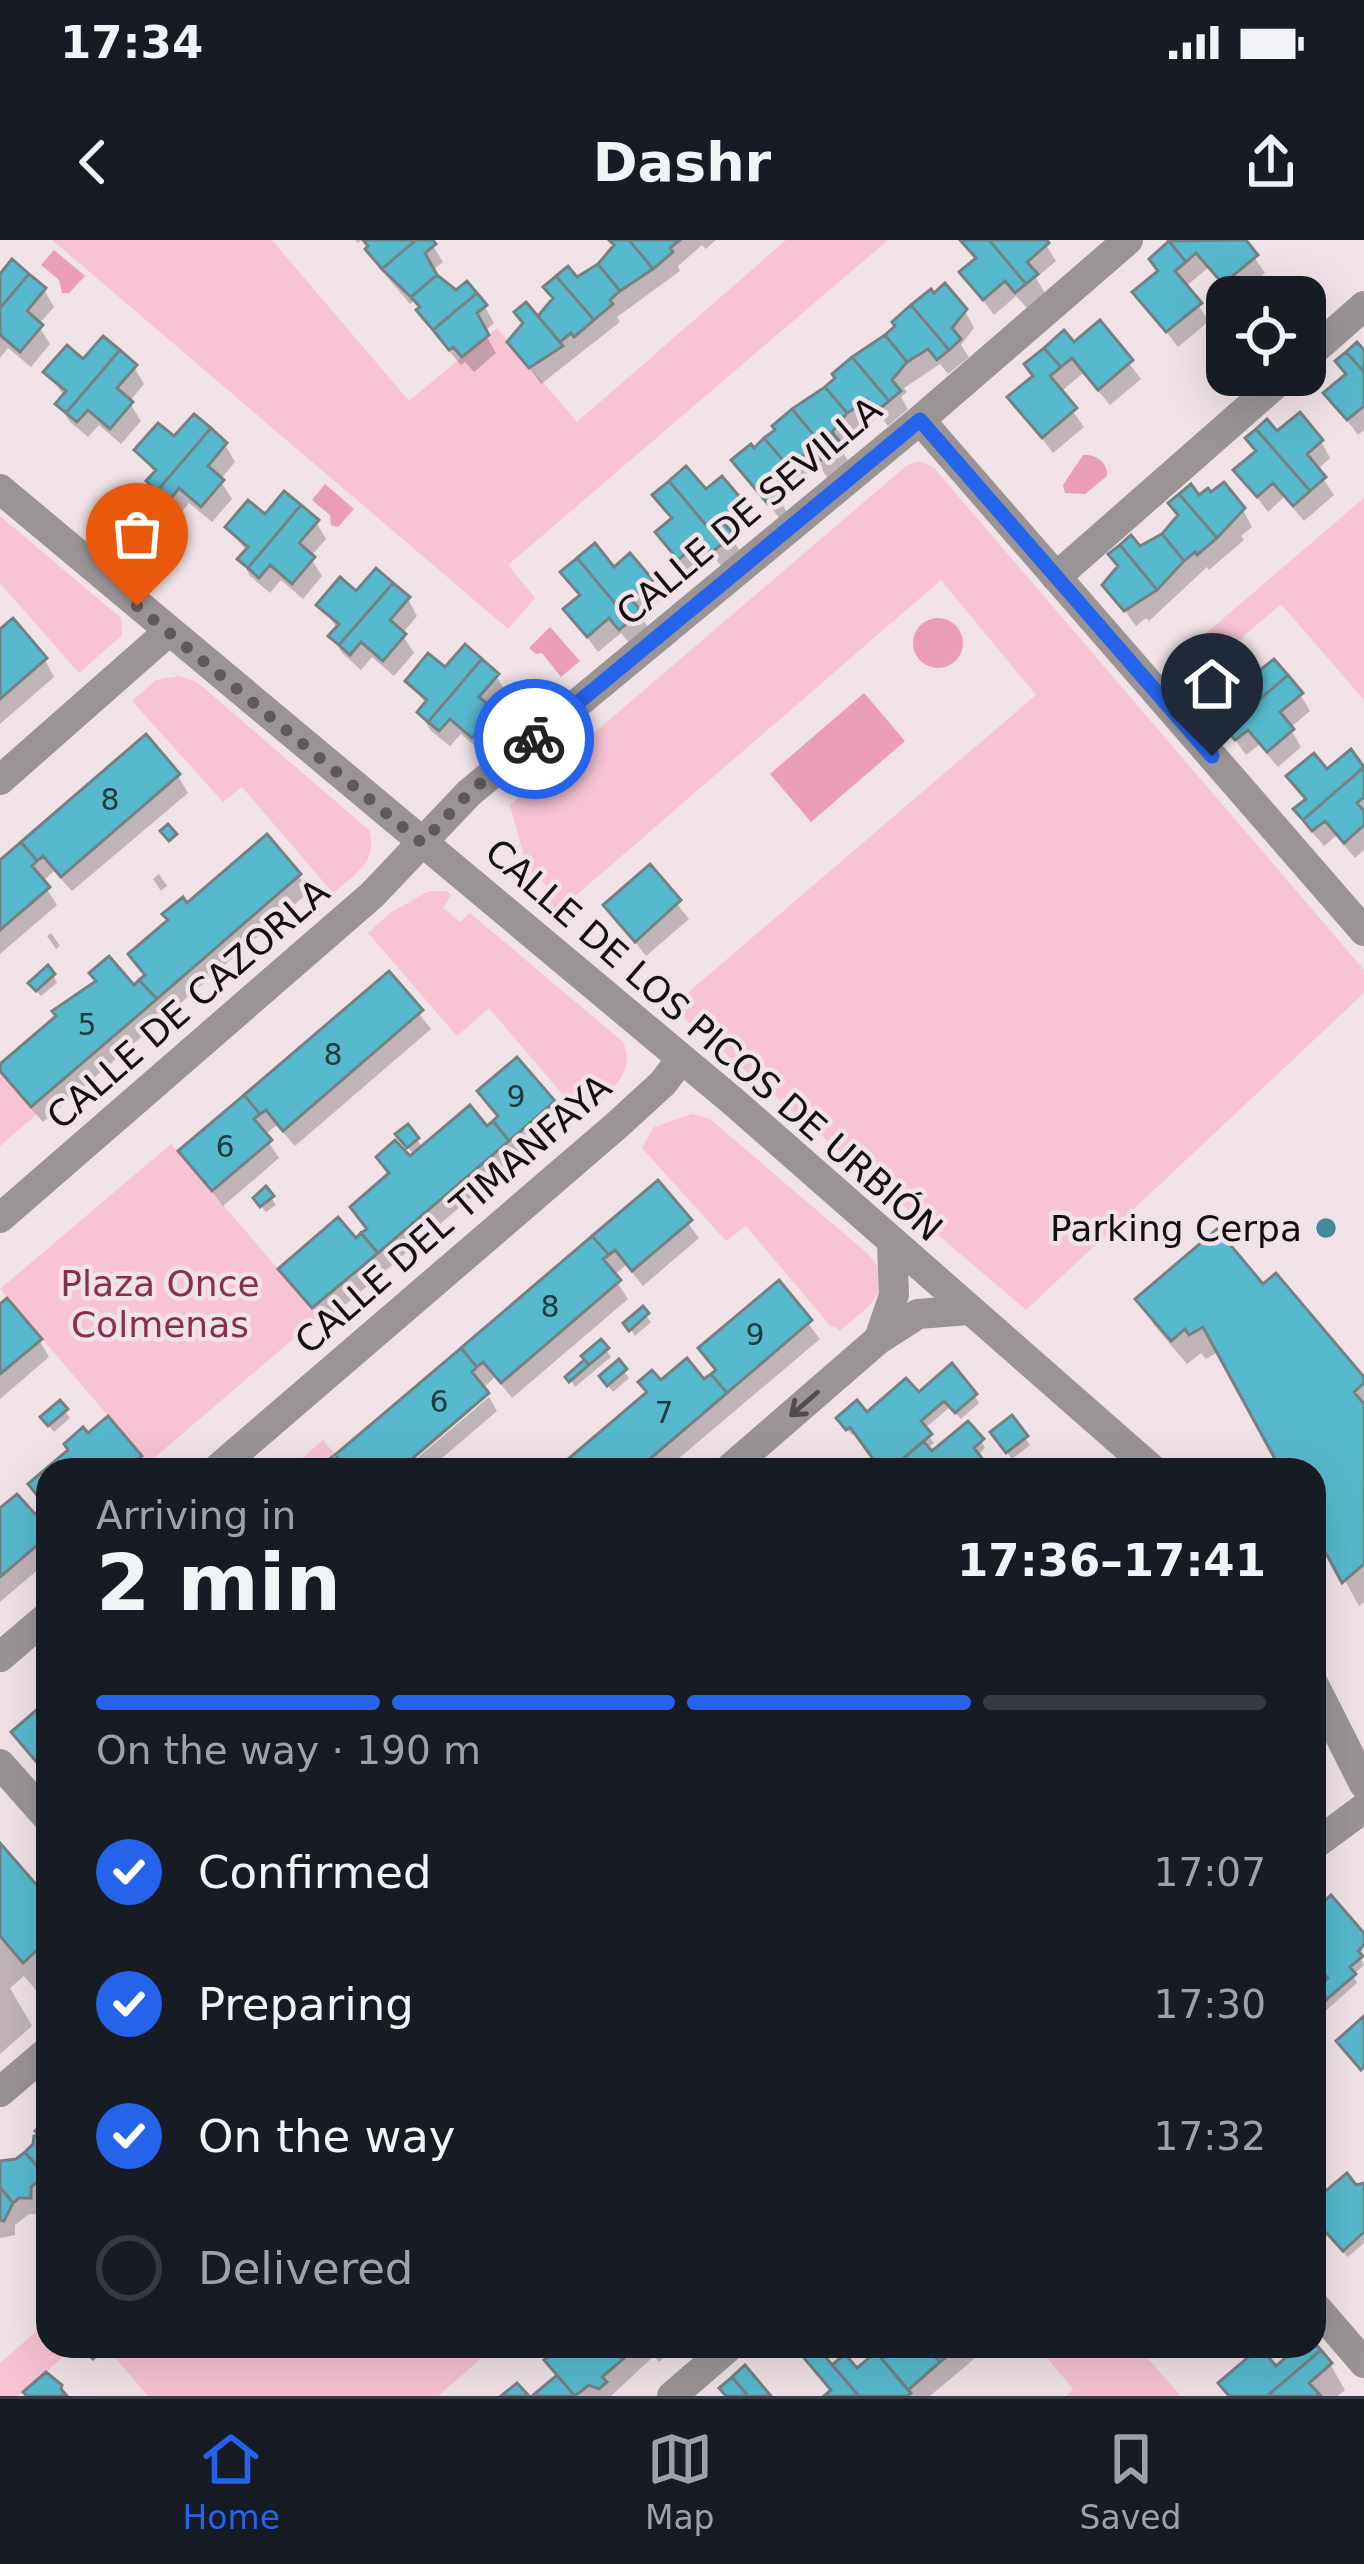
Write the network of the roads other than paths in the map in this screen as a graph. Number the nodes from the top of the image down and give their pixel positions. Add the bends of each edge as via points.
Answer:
1 (1128, 240) edge
2 (1364, 306) edge
3 (1326, 339) edge
4 (1262, 396) edge
5 (920, 420) junction
6 (0, 489) edge
7 (1056, 577) junction
8 (168, 632) junction
9 (0, 780) edge
10 (422, 843) junction
11 (1364, 931) edge
12 (681, 1059) junction
13 (0, 1218) edge
14 (892, 1244) junction
15 (969, 1310) junction
16 (879, 1339) junction
17 (230, 1458) edge
18 (742, 1458) edge
19 (1139, 1458) edge
20 (36, 1626) edge
21 (0, 1658) edge
22 (1326, 1702) edge
23 (1355, 1742) edge
24 (0, 1764) edge
25 (1364, 1784) edge
26 (36, 1805) edge
27 (1364, 1808) edge
28 (1326, 1836) edge
29 (36, 2061) edge
30 (0, 2092) edge
31 (1326, 2319) edge
32 (716, 2358) edge
33 (1364, 2363) edge
34 (672, 2396) edge

1 - 5 street, CALLE DE SEVILLA
2 - 3 street
4 - 7 street
5 - 7 street
5 - 10 street, CALLE DE SEVILLA via 469,793
6 - 8 street, CALLE DE LOS PICOS DE URBIÓN
7 - 11 street
8 - 9 street
8 - 10 street, CALLE DE LOS PICOS DE URBIÓN
10 - 12 street, CALLE DE LOS PICOS DE URBIÓN
10 - 13 street, CALLE DE CAZORLA via 372,896
12 - 14 street, CALLE DE LOS PICOS DE URBIÓN
12 - 17 street, CALLE DEL TIMANFAYA via 616,1126
14 - 15 street, CALLE DE LOS PICOS DE URBIÓN
14 - 16 street via 894,1295
15 - 16 street via 918,1314
15 - 19 street, CALLE DE LOS PICOS DE URBIÓN
16 -> 18 street
20 - 21 street
22 - 23 street
23 - 25 street
24 - 26 street
27 - 28 street
29 - 30 street
31 - 33 street
32 - 34 street

